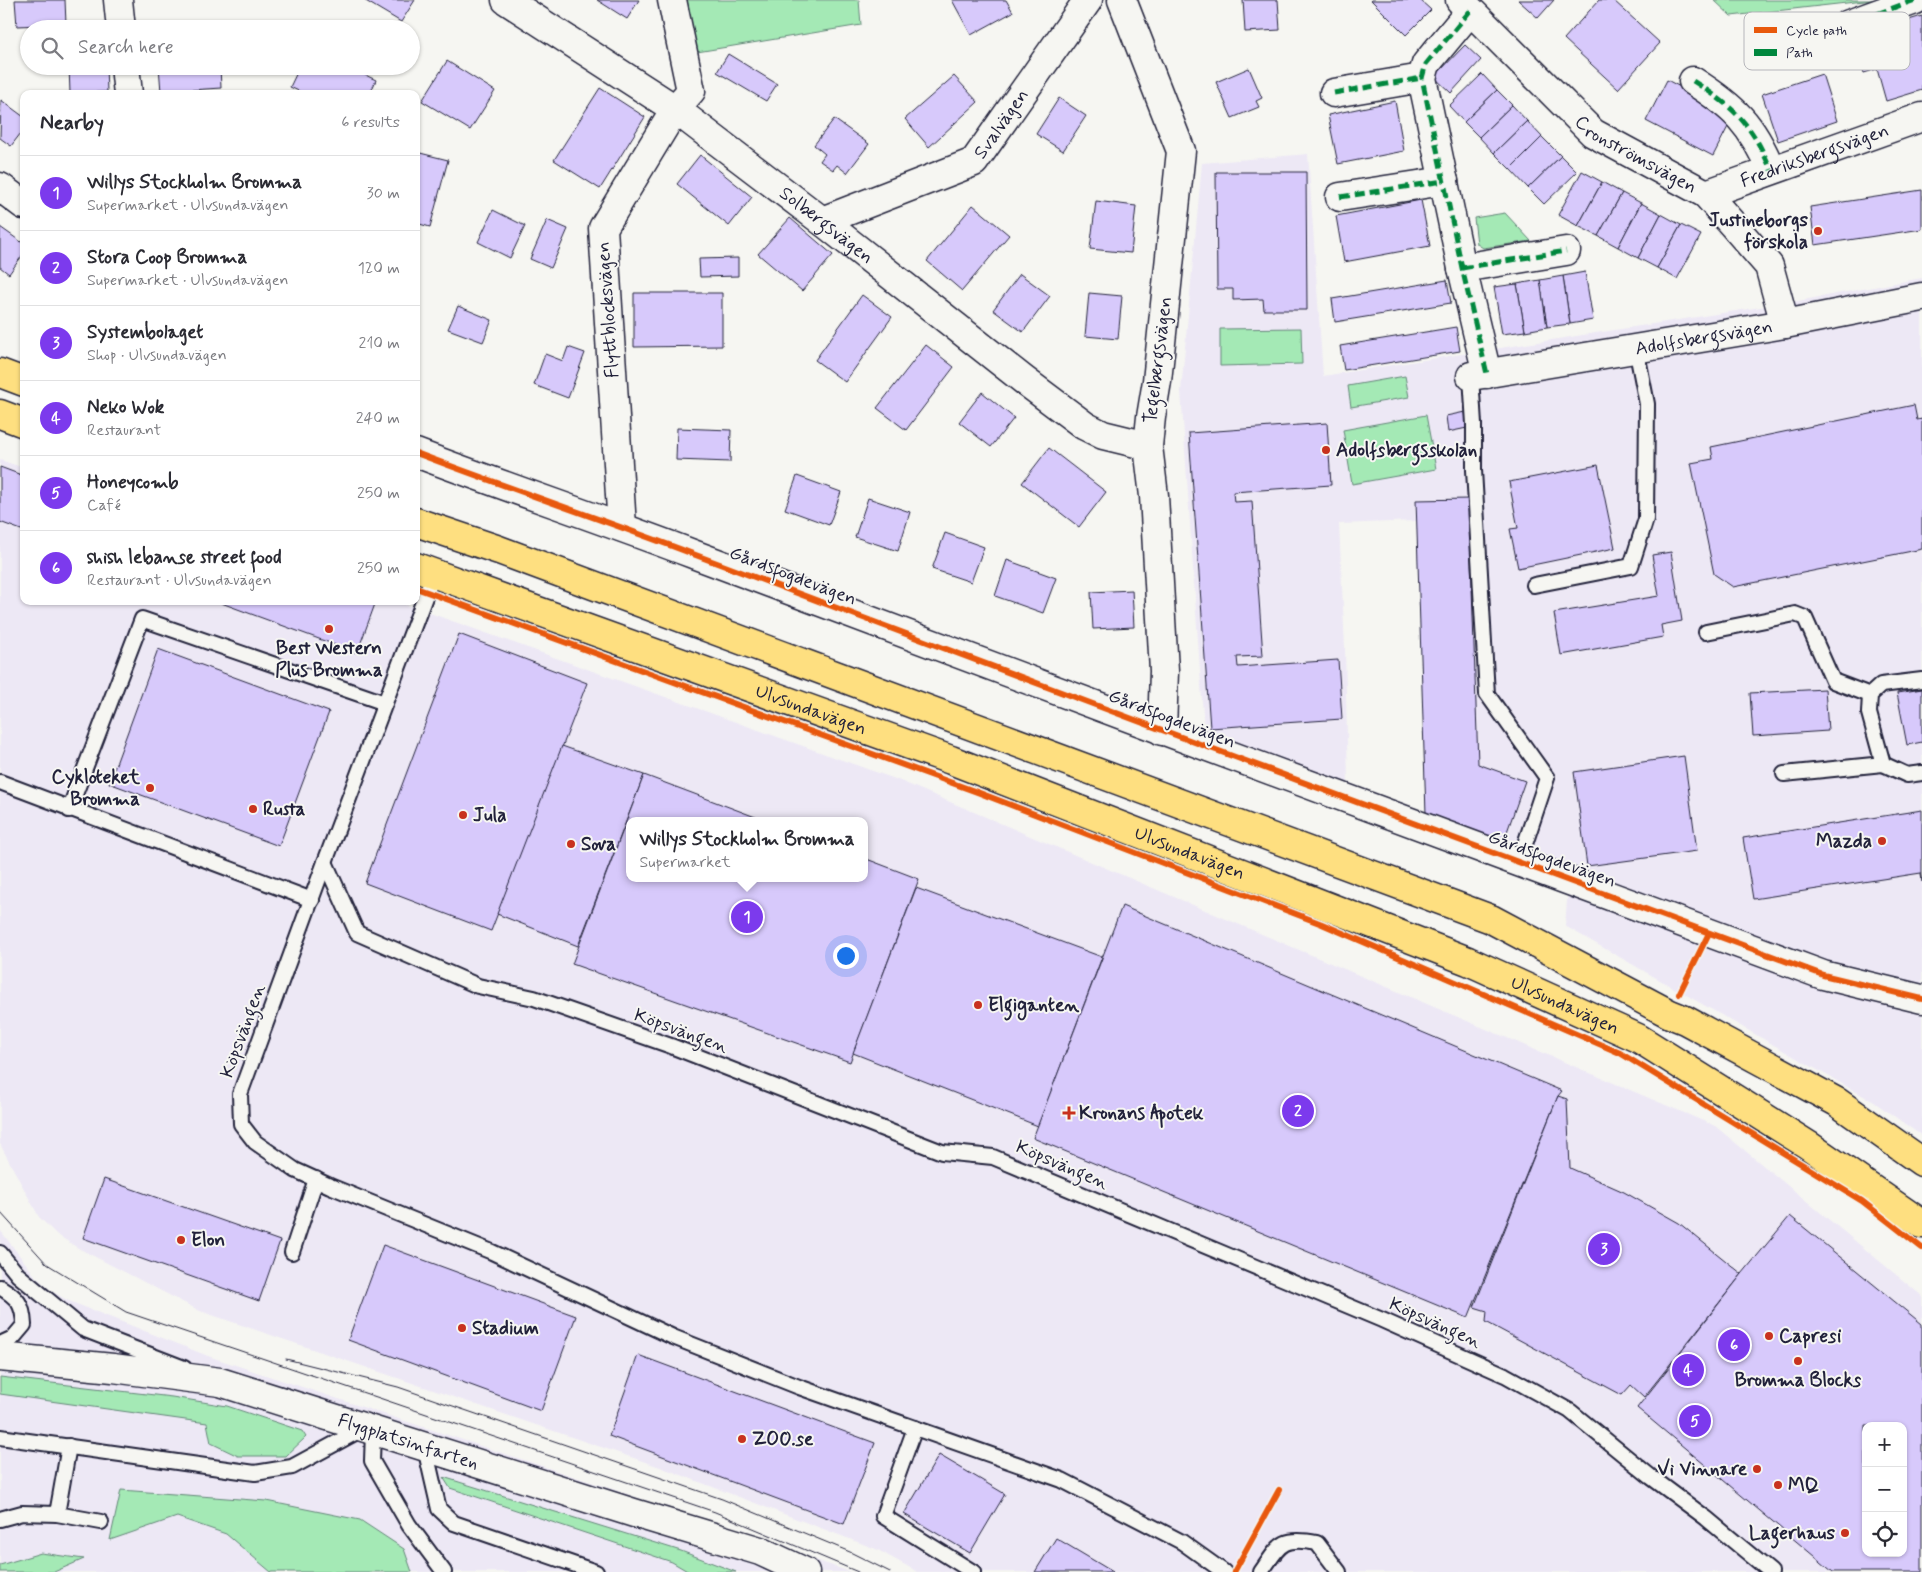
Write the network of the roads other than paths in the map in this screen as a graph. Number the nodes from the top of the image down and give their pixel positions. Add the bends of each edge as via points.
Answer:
1 (118, 0) edge
2 (506, 0) edge
3 (672, 0) edge
4 (1088, 0) edge
5 (1122, 0) edge
6 (1915, 0) edge
7 (1465, 6) edge
8 (1882, 12) edge
9 (120, 20) edge
10 (126, 75) edge
11 (1422, 78) junction
12 (1693, 80) dead end
13 (128, 90) edge
14 (1334, 93) dead end
15 (675, 109) junction
16 (1922, 117) edge
17 (1771, 170) junction
18 (1444, 181) junction
19 (0, 187) edge
20 (1706, 194) junction
21 (1340, 197) dead end
22 (20, 201) edge
23 (822, 221) junction
24 (1566, 251) dead end
25 (1462, 268) junction
26 (1922, 300) edge
27 (1785, 324) junction
28 (1636, 348) junction
29 (0, 373) edge
30 (1479, 375) junction
31 (20, 380) edge
32 (0, 414) edge
33 (20, 422) edge
34 (1148, 446) junction
35 (420, 455) edge
36 (420, 524) edge
37 (622, 527) junction
38 (448, 534) junction
39 (425, 570) edge
40 (1534, 585) dead end
41 (420, 587) edge
42 (415, 605) edge
43 (1706, 632) dead end
44 (1922, 680) edge
45 (1870, 695) junction
46 (386, 703) junction
47 (1162, 731) junction
48 (1883, 764) junction
49 (1922, 772) edge
50 (1784, 774) dead end
51 (0, 782) edge
52 (69, 810) junction
53 (325, 862) junction
54 (1519, 862) junction
55 (312, 900) junction
56 (1922, 999) edge
57 (1922, 1162) edge
58 (316, 1179) junction
59 (1922, 1224) edge
60 (292, 1252) dead end
61 (0, 1253) edge
62 (0, 1287) edge
63 (0, 1344) edge
64 (0, 1357) edge
65 (220, 1382) junction
66 (915, 1428) junction
67 (368, 1430) junction
68 (0, 1437) edge
69 (69, 1446) junction
70 (425, 1448) junction
71 (57, 1514) junction
72 (0, 1520) edge
73 (101, 1522) dead end
74 (444, 1572) edge
75 (596, 1572) edge
76 (805, 1572) edge
77 (974, 1572) edge
78 (1224, 1572) edge
79 (1261, 1572) edge
80 (1339, 1572) edge
81 (1771, 1572) edge

1 - 9 street
2 - 15 street, Solbergsvägen
3 - 15 street, Flyttblocksvägen via 691,91
4 - 23 street, Svalvägen via 974,162
5 - 34 street, Tegelbergsvägen via 1181,151
6 - 8 street
7 - 11 street via 1426,64
7 - 20 street, Cronströmsvägen via 1593,133
10 - 13 street
11 - 14 street
11 - 18 street
12 - 17 street via 1737,112 1763,151
15 - 23 street, Solbergsvägen
15 - 37 street, Flyttblocksvägen via 603,228
16 - 17 street, Fredriksbergsvägen
17 - 20 street, Fredriksbergsvägen
18 - 21 street
18 - 25 street
19 - 22 street
20 - 27 street, Cronströmsvägen via 1769,266
23 - 34 street, Solbergsvägen via 1085,426 1102,435
24 - 25 street
25 - 30 street
26 - 27 street, Adolfsbergsvägen
27 - 28 street, Adolfsbergsvägen
28 - 30 street, Adolfsbergsvägen
28 - 40 lane via 1647,404 1646,519 1631,566
29 - 31 main road
30 - 54 lane via 1474,470 1487,694 1547,778
32 - 33 main road
34 - 47 street, Tegelbergsvägen via 1164,671
35 - 37 street, Gårdsfogdevägen
36 - 38 main road, Ulvsundavägen
37 - 47 street, Gårdsfogdevägen
38 - 39 main road
38 - 57 main road, Ulvsundavägen via 499,550 1491,919 1837,1102
39 - 41 lane, Köpsvängen
39 - 59 main road, Ulvsundavägen via 951,760 1468,961 1638,1038 1808,1145
42 - 46 lane, Köpsvängen
43 - 45 lane via 1794,614 1805,618 1833,681
44 - 45 lane via 1881,685
45 - 48 lane via 1869,712
46 - 52 lane via 142,619
46 - 53 lane, Köpsvängen
47 - 54 street, Gårdsfogdevägen
48 - 49 lane via 1906,775
48 - 50 lane
51 - 52 lane
52 - 55 lane
53 - 55 lane, Köpsvängen
53 - 81 lane, Köpsvängen via 357,933 478,986 534,998 671,1046 942,1152 993,1157 1505,1375 1570,1411
54 - 56 street, Gårdsfogdevägen via 1823,975
55 - 58 lane, Köpsvängen via 240,1094 241,1124 255,1142 295,1170
58 - 60 lane
58 - 66 lane, Köpsvängen via 492,1252 673,1337
61 - 65 lane via 18,1275 83,1329
62 - 63 lane via 15,1296 23,1311 24,1325 13,1338
64 - 65 street, Flygplatsinfarten
65 - 67 street, Flygplatsinfarten
66 - 77 lane via 883,1516
66 - 78 lane, Köpsvängen via 1062,1480 1182,1542
67 - 69 lane via 292,1467 255,1473
67 - 70 street, Flygplatsinfarten
67 - 74 lane via 372,1461 409,1525
68 - 69 lane
69 - 71 lane
70 - 75 lane via 439,1510 454,1523
70 - 76 street, Flygplatsinfarten via 760,1551
71 - 72 lane via 22,1513
71 - 73 lane
79 - 80 lane via 1281,1544 1298,1539 1317,1542

